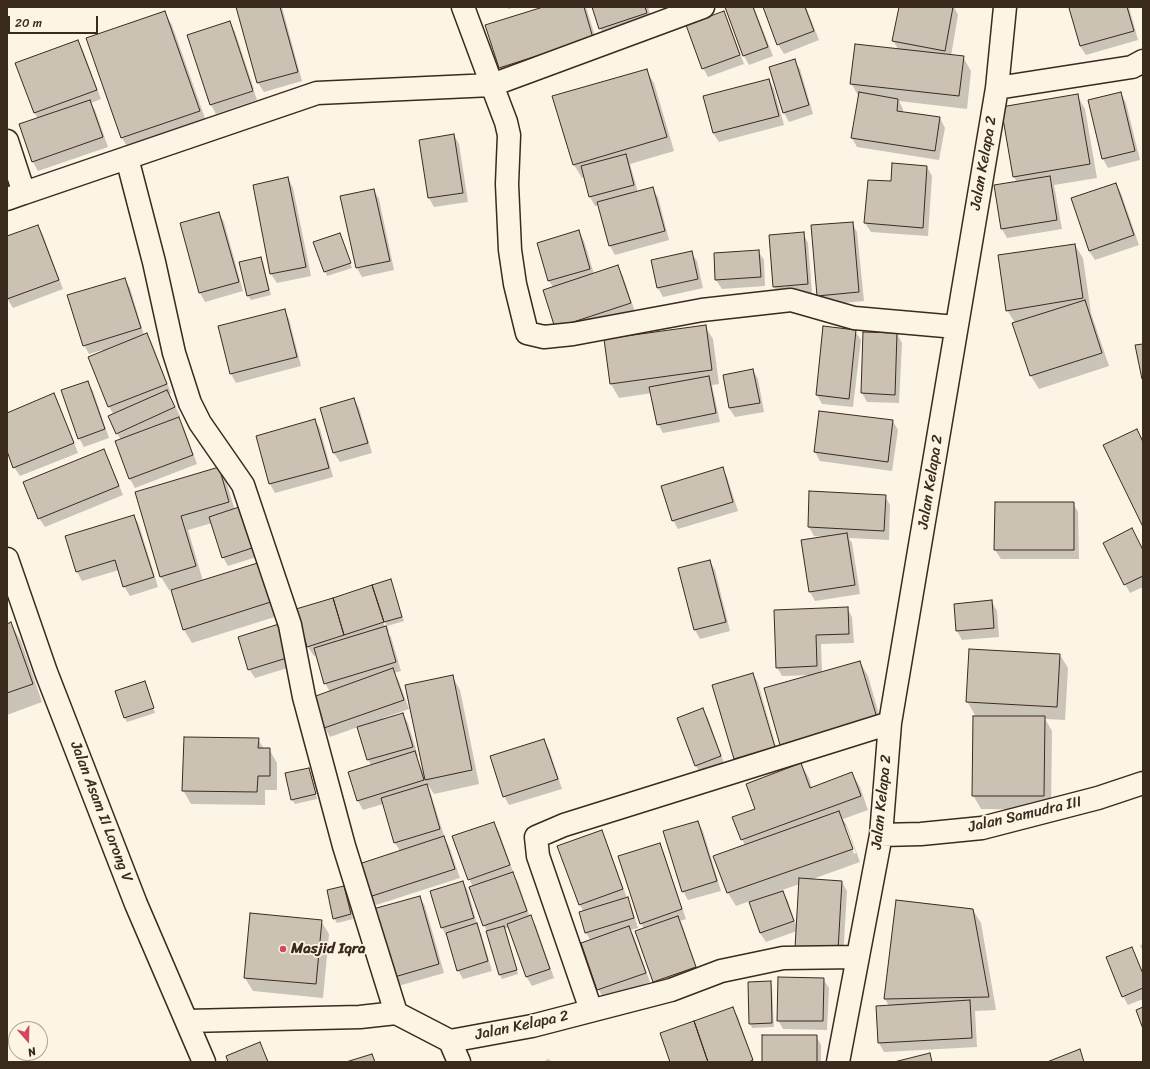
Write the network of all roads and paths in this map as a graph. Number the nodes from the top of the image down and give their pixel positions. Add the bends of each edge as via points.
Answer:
1 (463, 7) edge
2 (703, 7) edge
3 (1005, 7) edge
4 (1143, 61) edge
5 (492, 85) junction
6 (997, 88) junction
7 (7, 141) edge
8 (127, 158) junction
9 (16, 196) edge
10 (956, 327) junction
11 (7, 559) edge
12 (890, 723) junction
13 (1143, 783) edge
14 (881, 835) junction
15 (857, 957) junction
16 (591, 1010) junction
17 (396, 1013) junction
18 (187, 1021) junction
19 (450, 1041) junction
20 (204, 1062) edge
21 (459, 1062) edge
22 (838, 1062) edge

1 - 5 street
2 - 5 street
3 - 6 street, Jalan Kelapa 2
4 - 6 street via 1132,67
5 - 8 street via 317,93
5 - 10 street via 509,135 507,184 510,250 527,333 544,337 566,335 702,310 791,300 854,318
6 - 10 street, Jalan Kelapa 2
7 - 9 street
8 - 9 street
8 - 17 street via 174,353 190,403 200,423 243,485 290,625 304,697 342,839
10 - 12 street, Jalan Kelapa 2
11 - 18 street, Jalan Asam II Lorong V via 46,672 136,904
12 - 14 street, Jalan Kelapa 2
12 - 16 street via 564,825 536,837 538,856
13 - 14 street, Jalan Samudra III via 1098,798 982,828
14 - 15 street, Jalan Kelapa 2
15 - 16 street, Jalan Kelapa 2 via 783,958 721,971 671,990
15 - 22 street, Jalan Kelapa 2
16 - 19 street, Jalan Kelapa 2 via 532,1026
17 - 18 street via 360,1017
17 - 19 street
18 - 20 street, Jalan Asam II Lorong V
19 - 21 street

